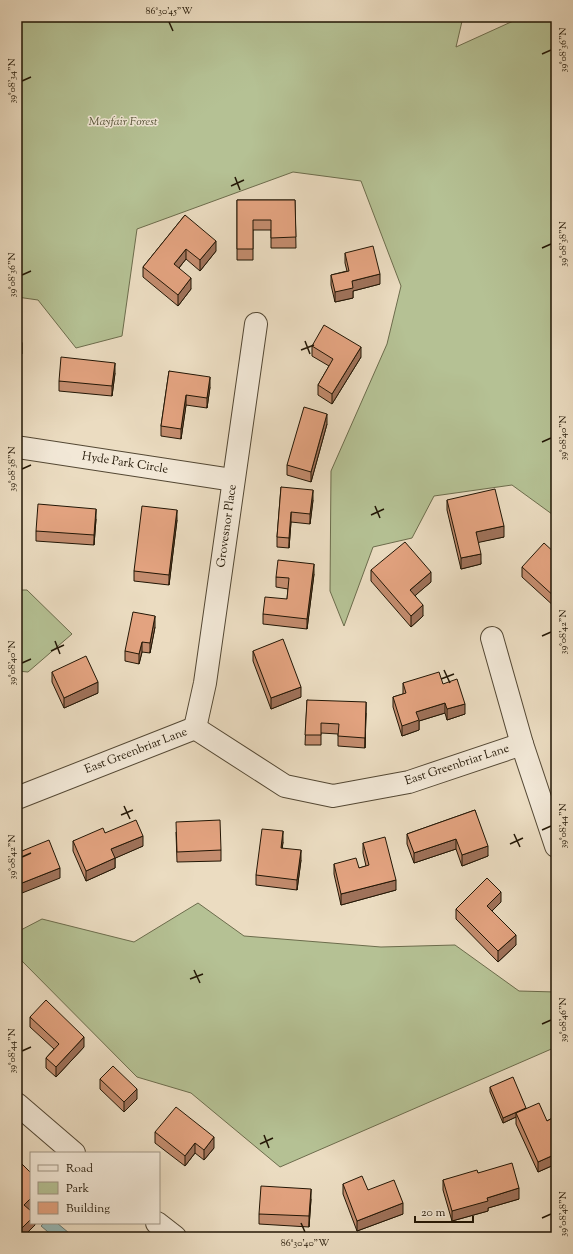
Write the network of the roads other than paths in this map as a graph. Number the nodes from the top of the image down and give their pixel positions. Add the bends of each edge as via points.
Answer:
1 (256, 324) dead end
2 (17, 447) edge
3 (233, 480) junction
4 (492, 638) dead end
5 (195, 728) junction
6 (522, 744) junction
7 (17, 798) edge
8 (556, 846) edge
9 (17, 1104) edge
10 (73, 1152) edge
11 (158, 1224) edge
12 (175, 1237) edge

1 - 3 street, Grovesnor Place
2 - 3 street, Hyde Park Circle
3 - 5 street, Grovesnor Place via 205,684
4 - 6 street
5 - 6 street, East Greenbriar Lane via 285,786 333,796 409,782
5 - 7 street, East Greenbriar Lane
6 - 8 street
9 - 10 street
11 - 12 street

